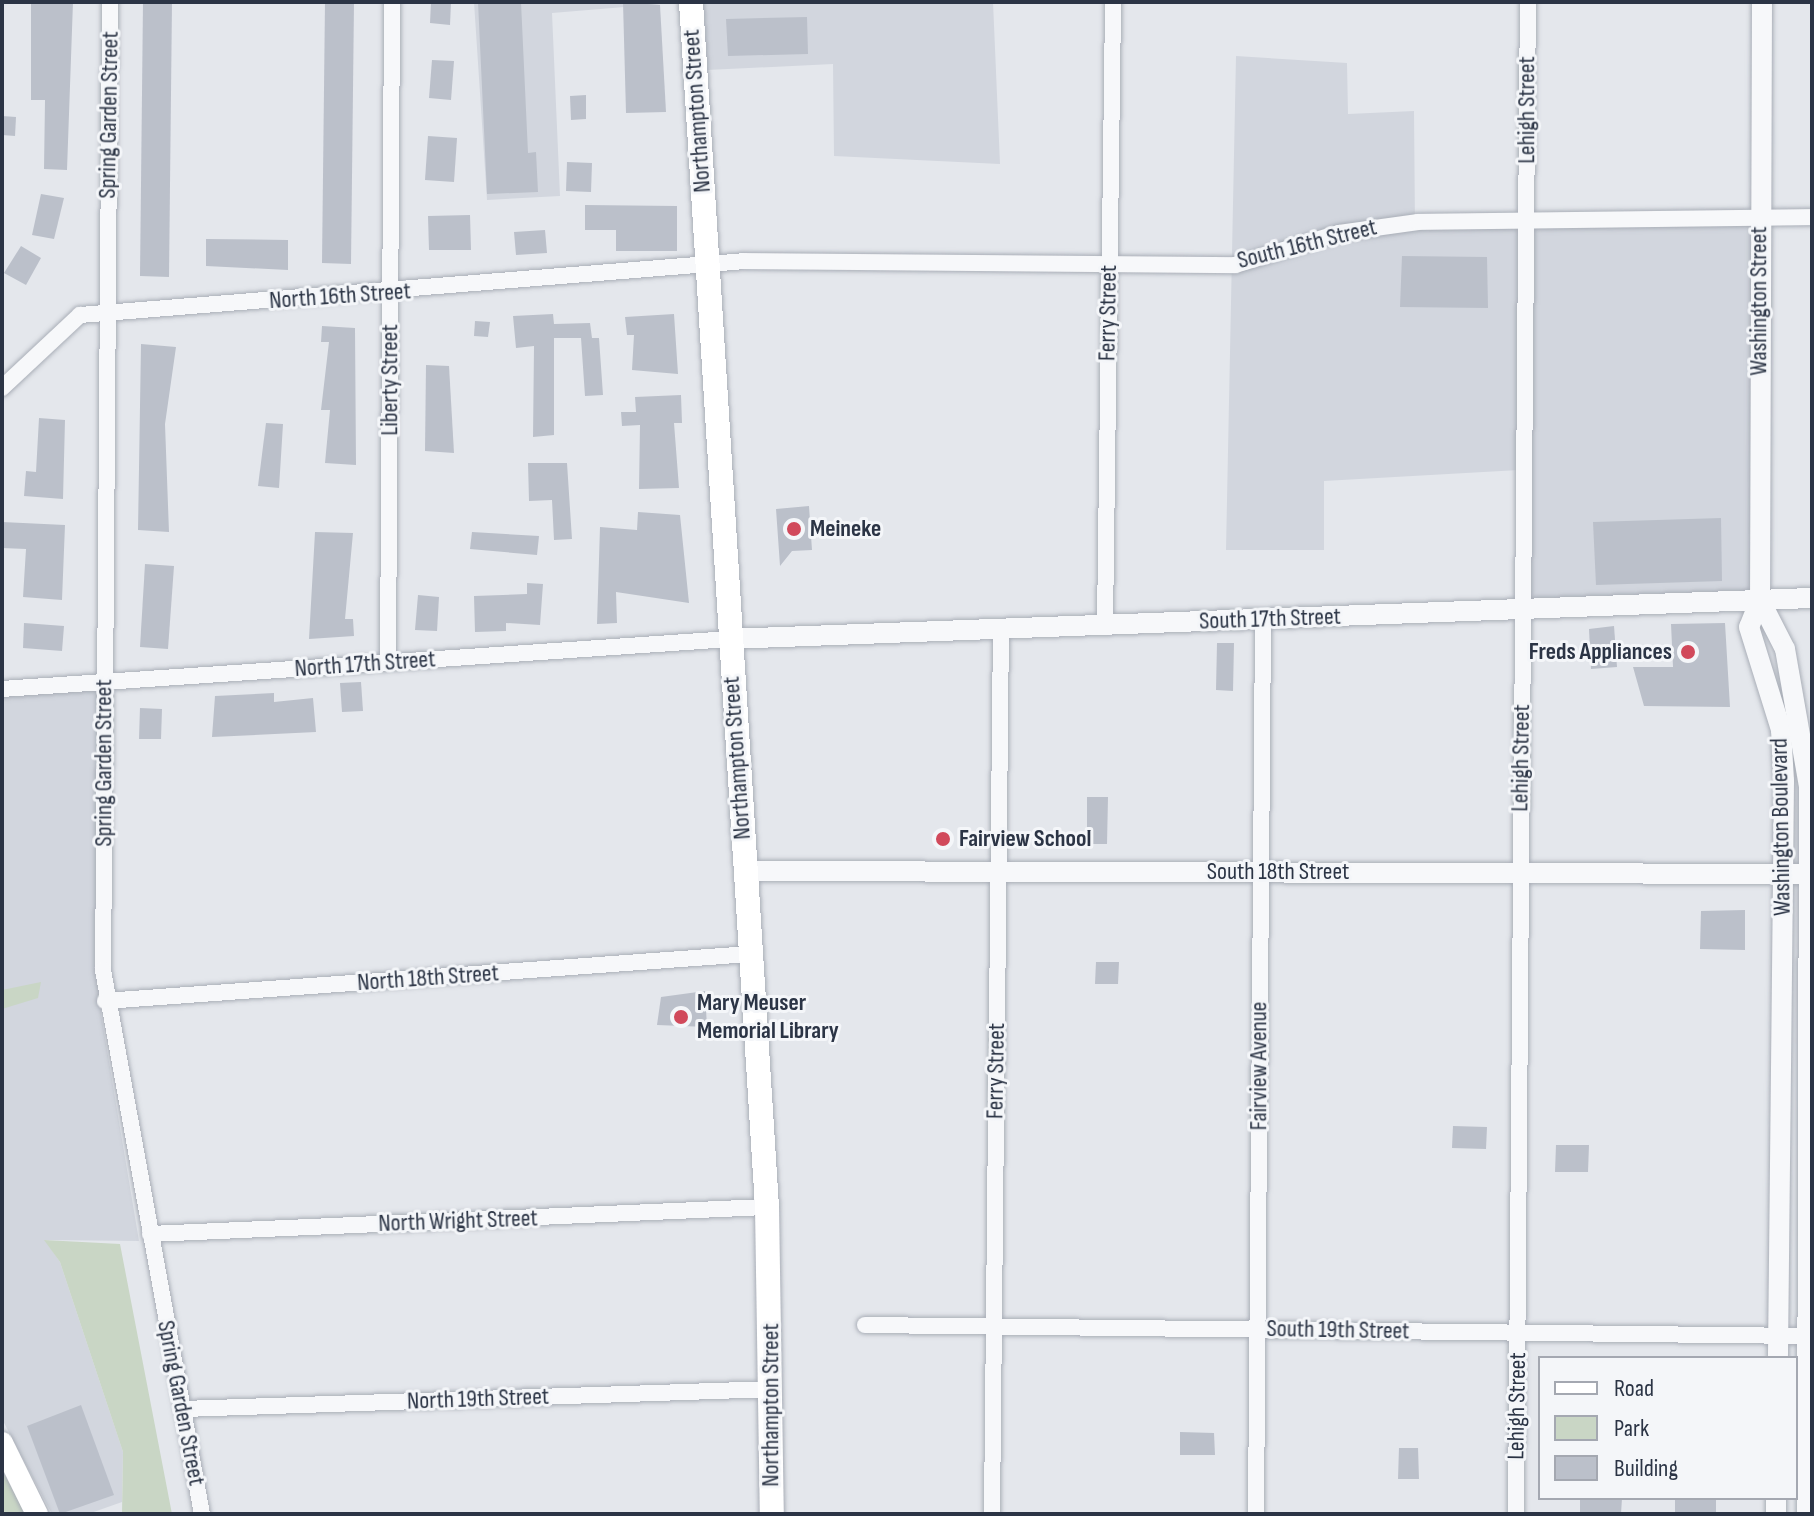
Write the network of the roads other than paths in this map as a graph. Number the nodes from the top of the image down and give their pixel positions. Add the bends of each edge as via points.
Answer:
1 (110, 2) edge
2 (392, 2) edge
3 (691, 2) edge
4 (1113, 2) edge
5 (1528, 2) edge
6 (1762, 2) edge
7 (1812, 217) edge
8 (1759, 218) junction
9 (1527, 223) junction
10 (1109, 264) junction
11 (707, 268) junction
12 (390, 292) junction
13 (107, 314) junction
14 (2, 388) edge
15 (1812, 598) edge
16 (1760, 600) junction
17 (1523, 609) junction
18 (1263, 619) junction
19 (1105, 625) junction
20 (1001, 629) junction
21 (729, 639) junction
22 (388, 662) junction
23 (104, 682) junction
24 (2, 689) edge
25 (744, 871) junction
26 (998, 871) junction
27 (1261, 872) junction
28 (1520, 873) junction
29 (1783, 874) junction
30 (1812, 874) edge
31 (750, 954) junction
32 (105, 1001) junction
33 (767, 1207) junction
34 (150, 1234) junction
35 (865, 1325) dead end
36 (993, 1327) junction
37 (1258, 1329) junction
38 (1518, 1332) junction
39 (1778, 1335) junction
40 (1810, 1336) edge
41 (1778, 1356) edge
42 (773, 1389) junction
43 (183, 1409) junction
44 (2, 1443) edge
45 (37, 1514) edge
46 (202, 1514) edge
47 (772, 1514) edge
48 (992, 1514) edge
49 (1256, 1514) edge
50 (1516, 1514) edge
51 (1807, 1514) edge

1 - 13 street, Spring Garden Street
2 - 12 street, Liberty Street
3 - 11 main road, Northampton Street
4 - 10 street, Ferry Street
5 - 9 street, Lehigh Street
6 - 8 street, Washington Street
7 - 8 street, South 16th Street
8 - 9 street, South 16th Street
8 - 16 street, Washington Street
9 - 10 street, South 16th Street via 1378,225 1235,265
9 - 17 street, Lehigh Street
10 - 11 street, South 16th Street via 745,261
10 - 19 street, Ferry Street
11 - 12 street, North 16th Street
11 - 21 main road, Northampton Street
12 - 13 street, North 16th Street
12 - 22 street, Liberty Street
13 - 14 street, North 16th Street via 62,324
13 - 23 street, Spring Garden Street
15 - 16 street, South 17th Street
16 - 17 street, South 17th Street
16 - 29 street, Washington Boulevard via 1749,627 1781,730
16 - 30 street, Washington Boulevard via 1779,630 1794,687
17 - 18 street, South 17th Street
17 - 28 street, Lehigh Street
18 - 19 street, South 17th Street
18 - 27 street, Fairview Avenue
19 - 20 street, South 17th Street
20 - 21 street, South 17th Street
20 - 26 street, Ferry Street
21 - 22 street, North 17th Street
21 - 25 main road, Northampton Street
22 - 23 street, North 17th Street
23 - 24 street, North 17th Street
23 - 32 street, Spring Garden Street
25 - 26 street, South 18th Street
25 - 31 main road, Northampton Street
26 - 27 street, South 18th Street
26 - 36 street, Ferry Street
27 - 28 street, South 18th Street
27 - 37 street, Fairview Avenue
28 - 29 street, South 18th Street
28 - 38 street, Lehigh Street
29 - 30 street, South 18th Street
29 - 39 street, Washington Boulevard
30 - 40 street, Washington Boulevard
31 - 32 street, North 18th Street
31 - 33 main road, Northampton Street
32 - 34 street, Spring Garden Street
33 - 34 street, North Wright Street
33 - 42 main road, Northampton Street
34 - 43 street, Spring Garden Street
35 - 36 street, South 19th Street
36 - 37 street, South 19th Street
36 - 48 street, Ferry Street
37 - 38 street, South 19th Street
37 - 49 street, Fairview Avenue
38 - 39 street, South 19th Street
38 - 50 street, Lehigh Street
39 - 40 street, South 19th Street
39 - 41 street, Washington Boulevard
40 - 51 street, Washington Boulevard
42 - 43 street, North 19th Street
42 - 47 main road, Northampton Street
43 - 46 street, Spring Garden Street
44 - 45 main road

